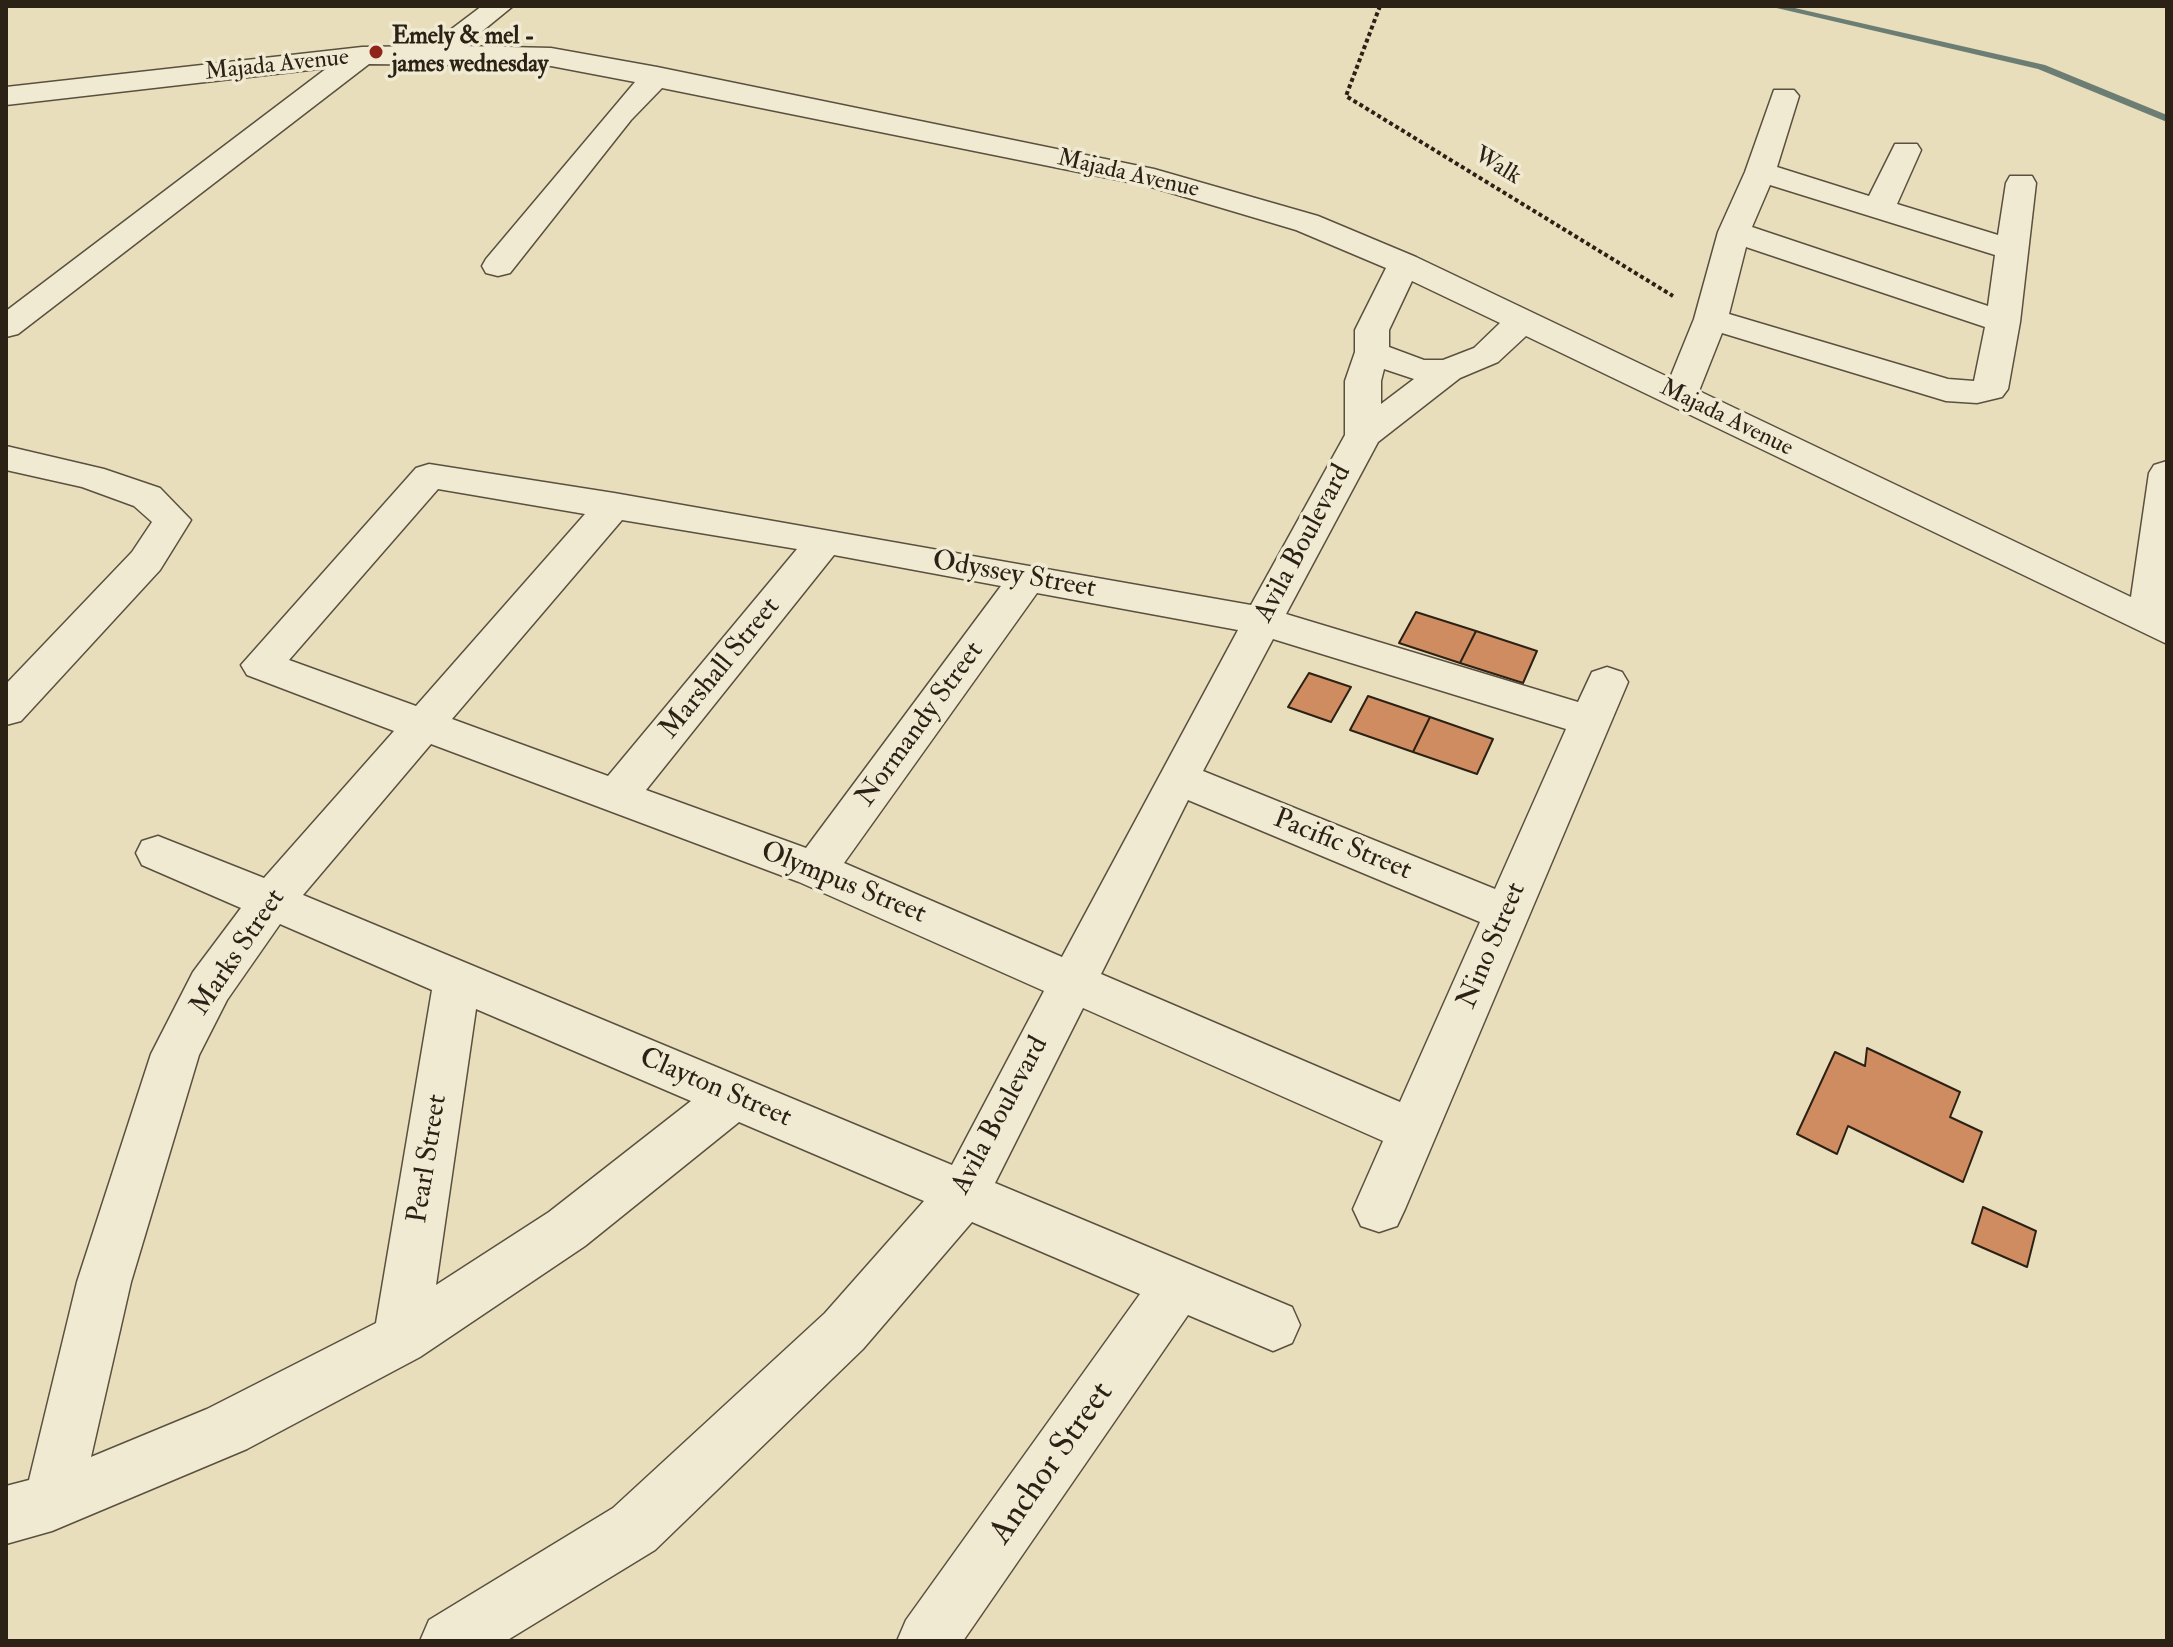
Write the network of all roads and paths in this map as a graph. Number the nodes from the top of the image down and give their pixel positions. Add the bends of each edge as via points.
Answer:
1 (499, 6) edge
2 (1380, 6) edge
3 (436, 54) junction
4 (362, 56) junction
5 (657, 76) junction
6 (6, 96) edge
7 (1784, 96) dead end
8 (1906, 150) dead end
9 (1760, 172) junction
10 (2021, 183) dead end
11 (1879, 208) junction
12 (1734, 232) junction
13 (2012, 250) junction
14 (1404, 264) junction
15 (498, 266) dead end
16 (1711, 319) junction
17 (1523, 320) junction
18 (2003, 322) junction
19 (6, 327) edge
20 (1372, 352) junction
21 (1448, 371) junction
22 (1679, 397) junction
23 (1363, 435) junction
24 (6, 458) edge
25 (2167, 473) edge
26 (614, 505) junction
27 (825, 541) junction
28 (1027, 579) junction
29 (1262, 621) junction
30 (2158, 626) edge
31 (261, 665) joint
32 (1598, 702) joint
33 (6, 710) edge
34 (423, 724) junction
35 (1178, 778) junction
36 (616, 797) junction
37 (158, 853) dead end
38 (815, 870) junction
39 (271, 901) junction
40 (1507, 914) junction
41 (457, 980) junction
42 (1073, 981) junction
43 (734, 1097) junction
44 (1413, 1131) junction
45 (963, 1194) junction
46 (1379, 1209) dead end
47 (1178, 1285) junction
48 (1273, 1325) dead end
49 (401, 1339) junction
50 (29, 1508) edge
51 (450, 1641) edge
52 (927, 1641) edge

1 - 3 street
2 - 16 path, Walk via 1346,96
3 - 4 street, Majada Avenue
3 - 5 street, Majada Avenue via 551,57
4 - 6 street, Majada Avenue
4 - 19 street
5 - 14 street, Majada Avenue via 1154,178 1307,223
5 - 15 street
7 - 9 street
8 - 11 street
9 - 11 street
9 - 12 street
10 - 13 street
11 - 13 street
12 - 16 street
12 - 18 street
13 - 18 street
14 - 17 street, Majada Avenue
14 - 20 street via 1372,330
16 - 18 street via 1961,392 1990,389
16 - 22 street
17 - 21 street via 1486,355
17 - 22 street, Majada Avenue
20 - 21 street via 1419,370
20 - 23 street via 1363,381
21 - 23 street
22 - 30 street, Majada Avenue
23 - 29 street, Avila Boulevard
24 - 33 street via 91,477 147,497 172,520 146,561
25 - 30 street
26 - 27 street, Odyssey Street
26 - 31 street, Odyssey Street via 429,476
26 - 34 street, Marks Street
27 - 28 street, Odyssey Street
27 - 36 street, Marshall Street
28 - 29 street, Odyssey Street
28 - 38 street, Normandy Street
29 - 32 street, Odyssey Street
29 - 35 street, Avila Boulevard
31 - 34 street, Olympus Street
32 - 40 street, Nino Street
34 - 36 street, Olympus Street
34 - 39 street, Marks Street
35 - 40 street, Pacific Street
35 - 42 street, Avila Boulevard
36 - 38 street, Olympus Street
37 - 39 street, Clayton Street
38 - 42 street, Olympus Street
39 - 41 street, Clayton Street
39 - 50 street, Marks Street via 210,986 175,1054
40 - 44 street, Nino Street
41 - 43 street, Clayton Street
41 - 49 street, Pearl Street
42 - 44 street, Olympus Street
42 - 45 street, Avila Boulevard
43 - 45 street, Clayton Street
43 - 49 street via 567,1229
44 - 46 street, Nino Street
45 - 47 street, Clayton Street
45 - 51 street, Avila Boulevard via 844,1331 634,1529
47 - 48 street, Clayton Street
47 - 52 street, Anchor Street
49 - 50 street via 227,1429

